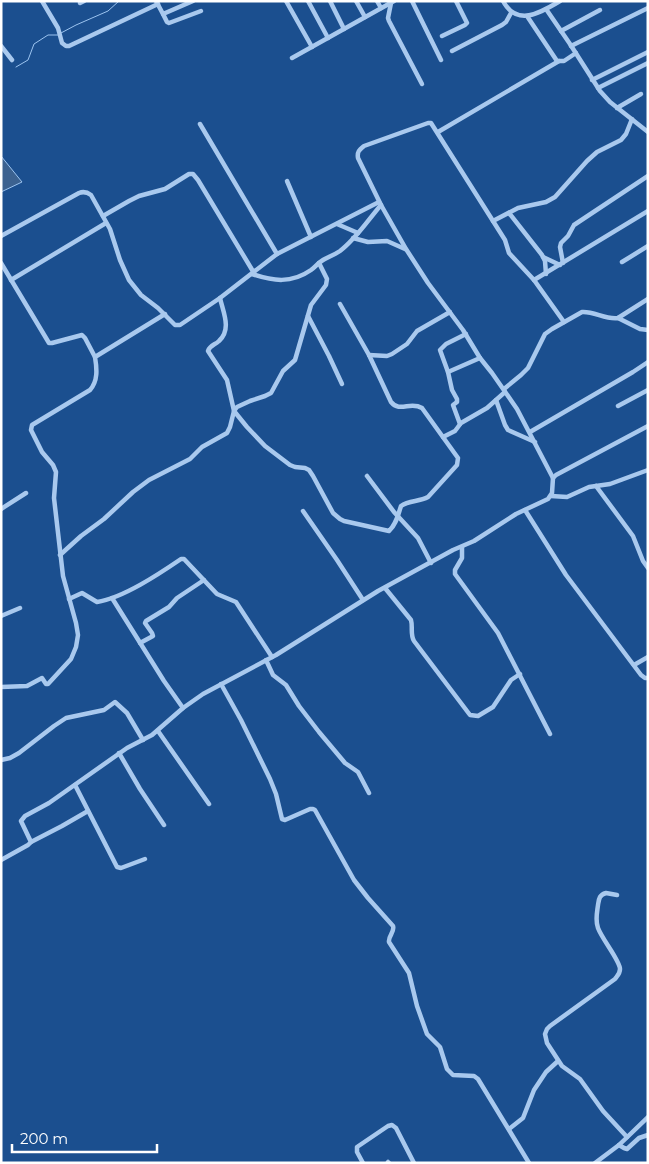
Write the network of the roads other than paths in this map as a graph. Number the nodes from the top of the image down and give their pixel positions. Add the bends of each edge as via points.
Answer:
1 (42, 1) edge
2 (193, 1) edge
3 (286, 1) edge
4 (308, 1) edge
5 (330, 1) edge
6 (356, 1) edge
7 (378, 1) edge
8 (412, 1) edge
9 (456, 1) edge
10 (503, 1) edge
11 (560, 1) edge
12 (393, 2) edge
13 (157, 3) edge
14 (381, 8) junction
15 (648, 8) edge
16 (546, 9) junction
17 (600, 10) dead end
18 (201, 11) dead end
19 (511, 13) junction
20 (163, 14) junction
21 (527, 16) junction
22 (365, 17) junction
23 (344, 29) junction
24 (561, 31) junction
25 (442, 36) dead end
26 (328, 38) junction
27 (1, 46) edge
28 (571, 46) junction
29 (312, 47) junction
30 (452, 52) dead end
31 (648, 52) edge
32 (576, 53) junction
33 (292, 58) dead end
34 (12, 60) dead end
35 (441, 60) dead end
36 (559, 61) junction
37 (648, 63) edge
38 (592, 80) junction
39 (422, 84) dead end
40 (598, 88) junction
41 (641, 94) dead end
42 (617, 108) junction
43 (632, 119) junction
44 (200, 124) dead end
45 (438, 132) junction
46 (648, 132) edge
47 (648, 176) edge
48 (287, 181) dead end
49 (380, 203) junction
50 (648, 211) edge
51 (509, 213) junction
52 (103, 216) junction
53 (493, 221) junction
54 (106, 223) junction
55 (337, 224) junction
56 (358, 233) junction
57 (1, 236) edge
58 (311, 237) junction
59 (353, 238) junction
60 (648, 246) edge
61 (406, 249) junction
62 (277, 254) junction
63 (543, 257) junction
64 (622, 262) dead end
65 (1, 263) edge
66 (319, 263) junction
67 (562, 264) junction
68 (253, 273) junction
69 (546, 274) junction
70 (11, 280) junction
71 (534, 280) junction
72 (220, 298) junction
73 (648, 299) edge
74 (340, 304) dead end
75 (450, 312) junction
76 (165, 314) junction
77 (308, 316) junction
78 (618, 318) junction
79 (564, 322) junction
80 (648, 330) edge
81 (466, 334) junction
82 (369, 355) junction
83 (95, 358) junction
84 (480, 358) junction
85 (648, 362) edge
86 (448, 372) junction
87 (342, 384) dead end
88 (505, 390) junction
89 (648, 390) edge
90 (496, 400) junction
91 (618, 406) dead end
92 (234, 411) junction
93 (460, 424) junction
94 (648, 426) edge
95 (530, 432) junction
96 (443, 437) junction
97 (535, 442) junction
98 (648, 470) edge
99 (368, 476) dead end
100 (553, 478) junction
101 (596, 486) junction
102 (26, 493) dead end
103 (550, 496) junction
104 (1, 509) edge
105 (525, 510) junction
106 (303, 512) dead end
107 (398, 516) junction
108 (462, 547) junction
109 (60, 555) junction
110 (431, 563) junction
111 (648, 568) edge
112 (204, 580) junction
113 (385, 588) junction
114 (68, 598) junction
115 (112, 598) junction
116 (363, 600) junction
117 (20, 608) dead end
118 (1, 616) edge
119 (140, 643) junction
120 (272, 657) junction
121 (648, 658) edge
122 (266, 660) junction
123 (634, 665) junction
124 (520, 674) junction
125 (648, 678) edge
126 (221, 684) junction
127 (1, 687) edge
128 (182, 708) junction
129 (158, 731) junction
130 (550, 734) dead end
131 (144, 740) junction
132 (119, 753) junction
133 (1, 760) edge
134 (75, 785) junction
135 (369, 793) dead end
136 (209, 804) dead end
137 (88, 811) junction
138 (164, 825) dead end
139 (31, 842) junction
140 (1, 860) edge
141 (145, 860) dead end
142 (617, 895) dead end
143 (558, 1062) junction
144 (648, 1117) edge
145 (509, 1129) junction
146 (648, 1135) edge
147 (628, 1137) junction
148 (619, 1145) junction
149 (362, 1163) edge
150 (414, 1163) edge
151 (529, 1163) edge
152 (595, 1163) edge

1 - 13 street via 66,46
2 - 20 street
3 - 29 street
4 - 26 street
5 - 23 street
6 - 22 street
7 - 14 street
8 - 35 street
9 - 25 street via 467,23
10 - 19 street
11 - 16 street
12 - 14 street
12 - 39 street via 389,21
13 - 20 street
14 - 22 street
15 - 28 street
16 - 21 street
16 - 24 street
17 - 24 street
18 - 20 street via 169,23
19 - 21 street
19 - 30 street via 502,25
21 - 36 street
22 - 23 street
23 - 26 street
24 - 28 street
26 - 29 street
27 - 34 street
28 - 32 street
29 - 33 street
31 - 38 street
32 - 36 street
32 - 38 street
36 - 45 street
37 - 40 street
38 - 40 street
40 - 42 street
41 - 42 street
42 - 43 street
43 - 46 street
43 - 51 street via 621,140 597,152 555,197
44 - 62 street
45 - 49 street via 428,122 359,150 358,158
45 - 53 street
47 - 67 street via 574,224 561,243
48 - 58 street
49 - 55 street
49 - 56 street
49 - 61 street
50 - 67 street
51 - 53 street
51 - 63 street
52 - 54 street
52 - 57 street via 90,195 82,192
52 - 68 street via 129,201 166,189 193,174
53 - 71 street via 509,253
54 - 70 street
54 - 76 street via 130,280 141,295
55 - 56 street
55 - 58 street
56 - 59 street
58 - 62 street
59 - 61 street via 368,242 387,241
59 - 66 street via 340,251
60 - 64 street
61 - 75 street
62 - 68 street
63 - 67 street
63 - 69 street
65 - 70 street
66 - 68 street via 309,272 289,280 273,280
66 - 77 street via 327,282 312,302
67 - 69 street
68 - 72 street
69 - 71 street
70 - 83 street via 49,342 82,335
71 - 79 street
72 - 76 street via 180,325 175,325
72 - 92 street via 227,326 221,339 208,351 226,380
73 - 78 street
74 - 82 street
75 - 81 street
75 - 82 street via 417,331 408,344 390,355
76 - 83 street
77 - 87 street
77 - 92 street via 295,360 283,371 272,391
78 - 79 street via 585,311
78 - 80 street
79 - 88 street via 545,334 528,368
81 - 84 street
81 - 86 street via 440,348
82 - 96 street via 393,405 398,408 419,406
83 - 109 street via 97,370 93,388 31,428 42,452 55,468 54,498
84 - 86 street
84 - 88 street
85 - 95 street
86 - 93 street via 457,399 453,405
88 - 90 street
88 - 95 street
89 - 91 street
90 - 93 street
90 - 97 street via 507,428
92 - 107 street via 264,446 293,466 309,470 330,509 340,519 389,531
92 - 109 street via 227,433 202,447 193,457 149,480
93 - 96 street
94 - 100 street
95 - 97 street
96 - 107 street via 458,458 457,465 428,497 401,506
97 - 100 street
98 - 101 street
99 - 107 street
100 - 103 street
101 - 103 street via 567,497
101 - 111 street via 631,533
102 - 104 street
103 - 105 street
105 - 108 street
105 - 123 street via 566,575
106 - 116 street
107 - 110 street via 418,538
108 - 110 street
108 - 124 street via 462,558 455,574 498,633
109 - 114 street
110 - 113 street
112 - 115 street via 183,558
112 - 119 street via 146,621 153,636
112 - 120 street via 217,594 236,602
113 - 116 street
113 - 124 street via 411,620 414,641 470,715 478,716 493,707 509,682
114 - 115 street via 83,593 97,602
114 - 127 street via 78,640 68,664 48,684 41,678 27,686
115 - 119 street
116 - 120 street
117 - 118 street
119 - 128 street
120 - 122 street
121 - 123 street
122 - 126 street
122 - 135 street via 273,675 286,685 344,763 358,772
123 - 125 street via 643,677
124 - 130 street
126 - 128 street
126 - 145 street via 270,779 282,820 315,810 354,880 393,926 389,942 409,973 426,1031 440,1047 447,1069 453,1075 478,1078
128 - 129 street
129 - 131 street
129 - 136 street
131 - 132 street
131 - 133 street via 127,713 115,702 104,710 66,718 19,753
132 - 134 street
132 - 138 street
134 - 137 street
134 - 139 street via 21,819
137 - 139 street
137 - 141 street via 117,867
139 - 140 street
142 - 143 street via 606,892 601,895 596,922 620,967 619,973 545,1031
143 - 145 street via 546,1072 534,1090 523,1118
143 - 147 street via 582,1081 603,1111
144 - 147 street
145 - 151 street
146 - 148 street via 627,1149
147 - 148 street
148 - 152 street
149 - 150 street via 357,1147 392,1125

